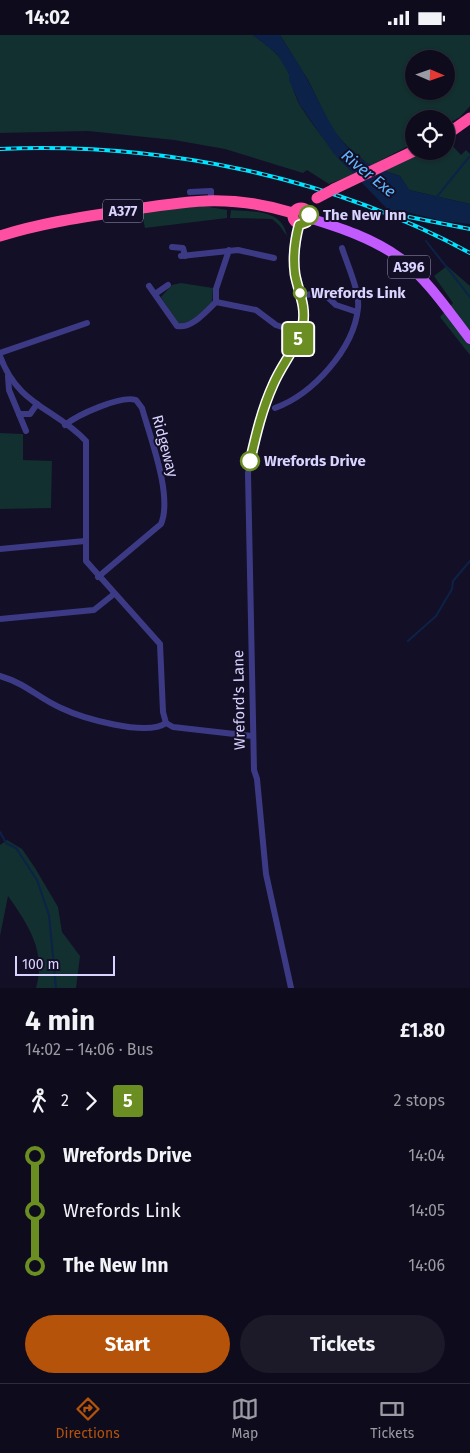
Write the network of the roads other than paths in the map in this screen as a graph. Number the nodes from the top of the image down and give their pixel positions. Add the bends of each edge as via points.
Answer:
1 (470, 118) edge
2 (455, 129) edge
3 (405, 155) edge
4 (190, 191) dead end
5 (211, 200) junction
6 (293, 213) junction
7 (307, 213) junction
8 (299, 225) junction
9 (0, 237) edge
10 (172, 247) dead end
11 (342, 248) dead end
12 (230, 250) junction
13 (274, 258) dead end
14 (168, 285) dead end
15 (149, 287) dead end
16 (156, 294) junction
17 (302, 296) junction
18 (216, 303) junction
19 (357, 312) junction
20 (87, 323) dead end
21 (300, 333) junction
22 (470, 339) edge
23 (0, 354) edge
24 (8, 375) junction
25 (37, 404) junction
26 (275, 409) dead end
27 (19, 414) junction
28 (65, 425) junction
29 (26, 431) dead end
30 (85, 541) junction
31 (0, 549) edge
32 (98, 577) junction
33 (114, 594) junction
34 (0, 619) edge
35 (0, 676) edge
36 (166, 723) junction
37 (252, 736) junction
38 (291, 988) edge

1 - 2 highway
3 - 7 highway, bridge via 317,198
4 - 5 street via 211,191
5 - 6 highway, A377 via 256,204
5 - 9 highway, A377 via 165,203 64,220
6 - 7 highway via 297,209
6 - 8 highway via 293,220
7 - 8 highway via 304,224
7 - 22 main road, A396 via 356,233 400,259 437,296
8 - 17 street, Wreford's Lane via 295,272
10 - 12 street via 183,248 183,256
11 - 19 street via 358,300
12 - 13 street
12 - 18 street via 216,289
14 - 16 street
15 - 16 street
16 - 18 street via 174,325 180,327 193,322
17 - 19 street via 322,292 336,305
17 - 21 street, Wreford's Lane via 304,315
18 - 21 street via 256,310 276,325
19 - 26 street via 354,327 326,371 308,389
20 - 23 street
21 - 37 street, Wreford's Lane via 263,409 248,473
23 - 24 street
24 - 25 street
24 - 27 street via 9,390
25 - 27 street via 30,414
25 - 28 street
27 - 29 street
28 - 30 street via 86,441
28 - 32 street, Ridgeway via 75,417 106,406 127,399 136,400 142,408 161,474 164,507 161,524
30 - 31 street
30 - 32 street via 86,561
32 - 33 street
33 - 34 street via 94,610
33 - 36 street via 160,644
35 - 36 street via 27,686 59,707 81,716 137,727 155,728
36 - 37 street via 173,727
37 - 38 street, Wreford's Lane via 266,874

